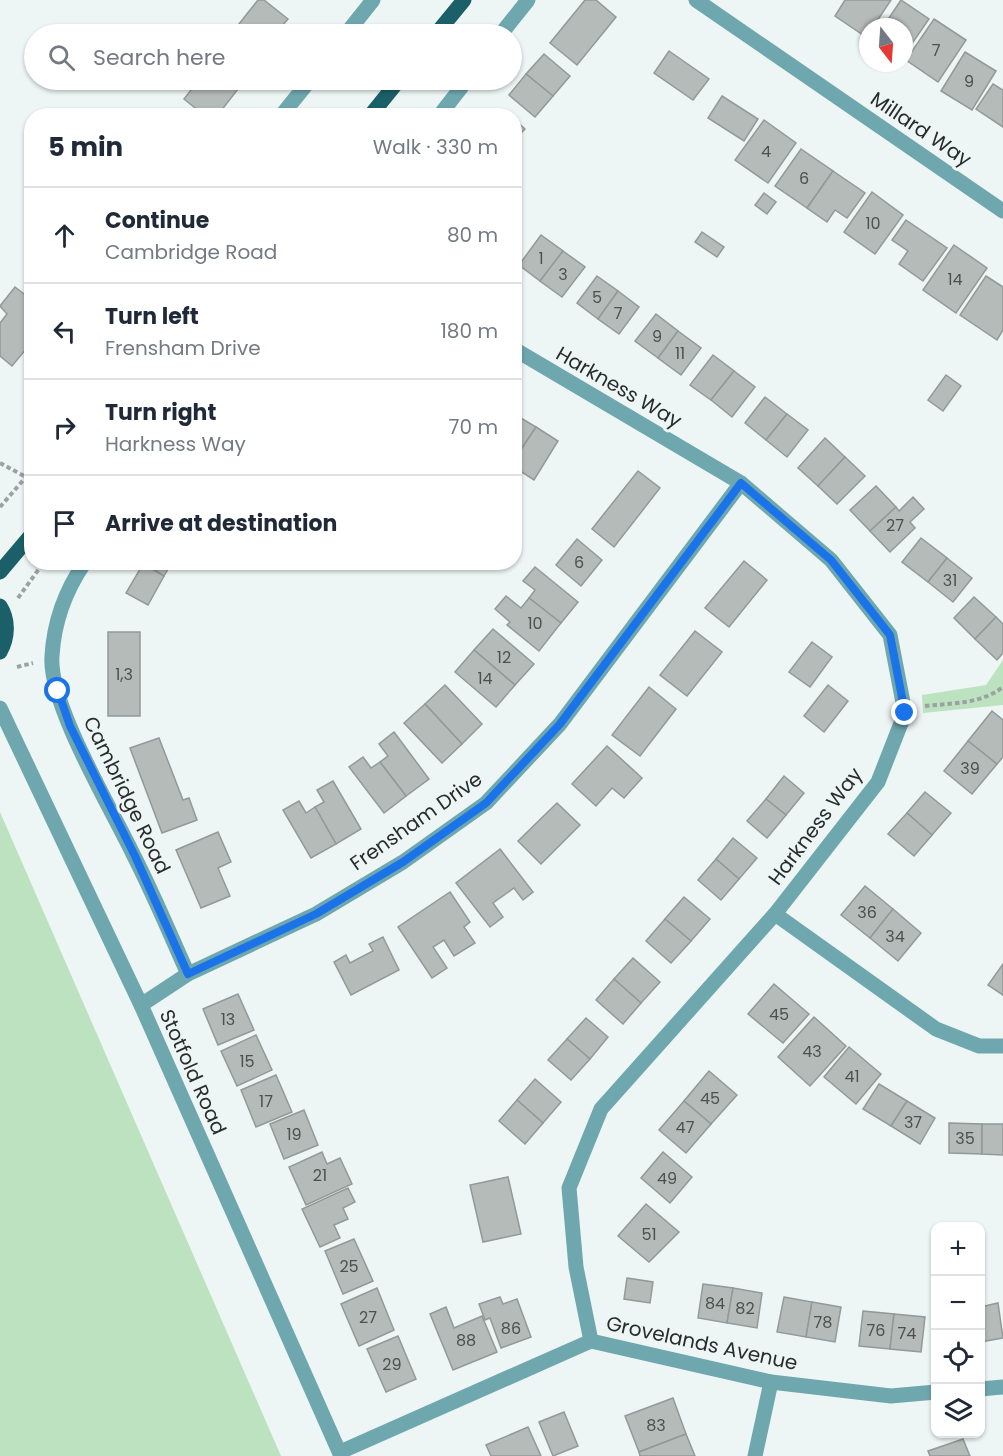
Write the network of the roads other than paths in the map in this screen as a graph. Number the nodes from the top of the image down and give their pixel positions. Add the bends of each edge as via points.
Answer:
1 (374, 0) edge
2 (464, 0) edge
3 (528, 0) edge
4 (696, 0) edge
5 (354, 24) edge
6 (444, 24) edge
7 (509, 24) edge
8 (302, 90) edge
9 (391, 90) edge
10 (459, 90) edge
11 (287, 108) edge
12 (376, 108) edge
13 (445, 108) edge
14 (1003, 211) edge
15 (522, 354) edge
16 (741, 483) junction
17 (24, 544) edge
18 (80, 570) edge
19 (0, 572) edge
20 (0, 606) edge
21 (0, 652) edge
22 (0, 708) edge
23 (775, 914) junction
24 (188, 974) junction
25 (141, 1005) junction
26 (1003, 1047) edge
27 (591, 1341) junction
28 (771, 1382) junction
29 (1003, 1387) edge
30 (985, 1389) edge
31 (931, 1392) edge
32 (340, 1454) edge
33 (755, 1456) edge

1 - 5 street
2 - 6 main road
3 - 7 street
4 - 14 street, Millard Way
8 - 11 street
9 - 12 main road
10 - 13 street
15 - 16 street, Harkness Way
16 - 23 street, Harkness Way via 831,560 890,635 905,713 878,782
16 - 24 street, Frensham Drive via 560,724 486,803 403,862 316,914
17 - 19 main road
18 - 24 street, Cambridge Road via 62,599 51,658 58,691 70,726
20 - 21 main road via 7,626
22 - 25 street, Stotfold Road
23 - 26 street via 936,1029 979,1046
23 - 27 street, Harkness Way via 601,1109 569,1188 576,1267
24 - 25 street, Frensham Drive
25 - 32 street, Stotfold Road
27 - 28 street, Grovelands Avenue
27 - 32 street, Grovelands Avenue
28 - 31 street, Grovelands Avenue via 891,1396
28 - 33 street
29 - 30 street

